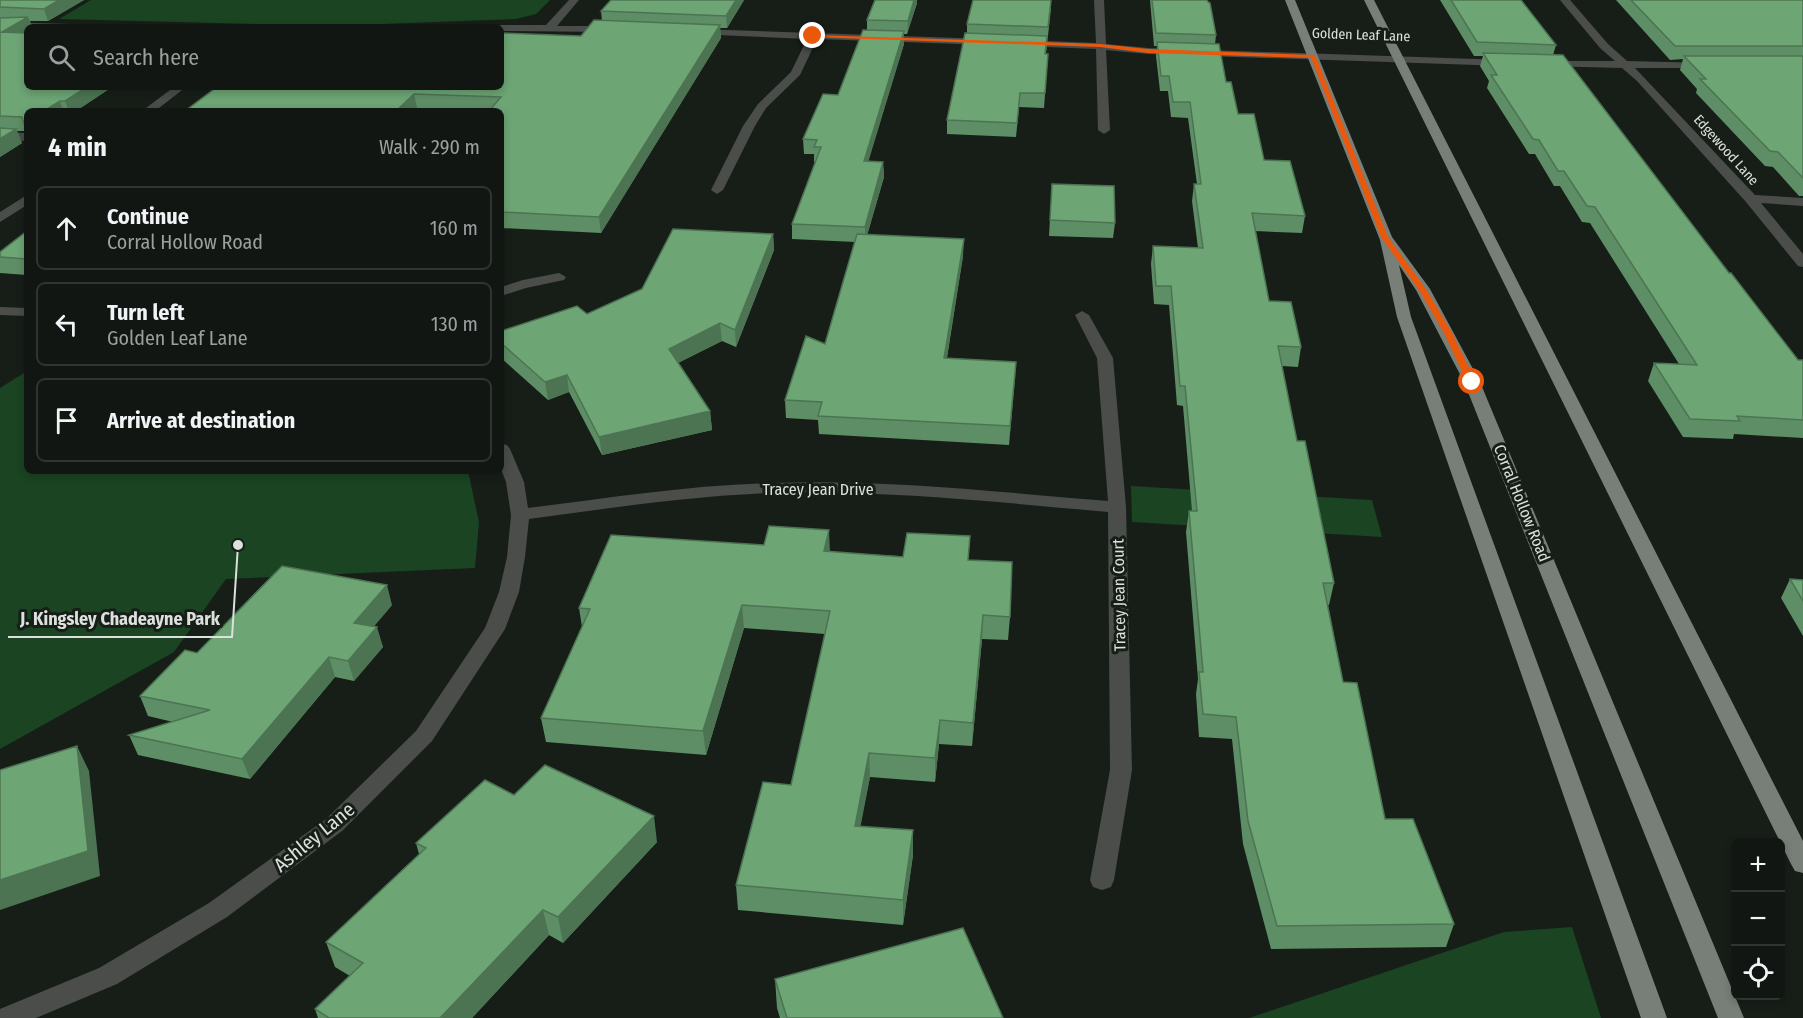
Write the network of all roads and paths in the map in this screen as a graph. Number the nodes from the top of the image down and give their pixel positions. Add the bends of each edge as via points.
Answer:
1 (574, 0) edge
2 (1099, 0) edge
3 (1290, 0) edge
4 (1369, 0) edge
5 (1565, 0) edge
6 (0, 25) edge
7 (24, 26) edge
8 (550, 27) junction
9 (504, 28) edge
10 (626, 30) edge
11 (685, 32) edge
12 (813, 36) junction
13 (1004, 42) edge
14 (1016, 43) edge
15 (1100, 46) junction
16 (1311, 52) junction
17 (1397, 55) junction
18 (1622, 63) junction
19 (1711, 65) edge
20 (177, 90) edge
21 (152, 108) edge
22 (1104, 130) dead end
23 (0, 136) edge
24 (24, 137) edge
25 (717, 190) dead end
26 (1750, 199) junction
27 (24, 201) edge
28 (1803, 202) edge
29 (0, 218) edge
30 (1384, 237) junction
31 (1803, 262) edge
32 (559, 277) dead end
33 (504, 291) edge
34 (0, 311) edge
35 (24, 312) edge
36 (1082, 315) dead end
37 (504, 456) edge
38 (1118, 507) junction
39 (520, 515) junction
40 (1803, 864) edge
41 (1102, 879) dead end
42 (7, 1018) edge
43 (1654, 1018) edge
44 (1731, 1018) edge

1 - 8 street
2 - 15 street
3 - 16 main road, Corral Hollow Road
4 - 17 main road
5 - 18 street, Edgewood Lane
6 - 7 street
8 - 9 street
8 - 10 street
11 - 12 street
12 - 13 street
12 - 25 street via 796,73 762,106 749,126
14 - 15 street, Golden Leaf Lane
15 - 16 street, Golden Leaf Lane via 1148,51
15 - 22 street
16 - 17 street, Golden Leaf Lane
16 - 30 main road, Corral Hollow Road
17 - 18 street, Golden Leaf Lane via 1525,59 1577,65
17 - 40 main road
18 - 19 street, Golden Leaf Lane
18 - 26 street, Edgewood Lane
20 - 21 street
23 - 24 street
26 - 28 street
26 - 31 street, Edgewood Lane
27 - 29 street
30 - 43 main road via 1404,317
30 - 44 main road, Corral Hollow Road via 1423,289 1472,382
32 - 33 street
34 - 35 street
36 - 38 street, Tracey Jean Court via 1106,358
37 - 39 street, Ashley Lane via 515,482
38 - 39 street, Tracey Jean Drive via 864,487 772,488 693,493
38 - 41 street, Tracey Jean Court via 1121,770
39 - 42 street, Ashley Lane via 509,592 495,629 424,736 334,825 218,910 108,976

